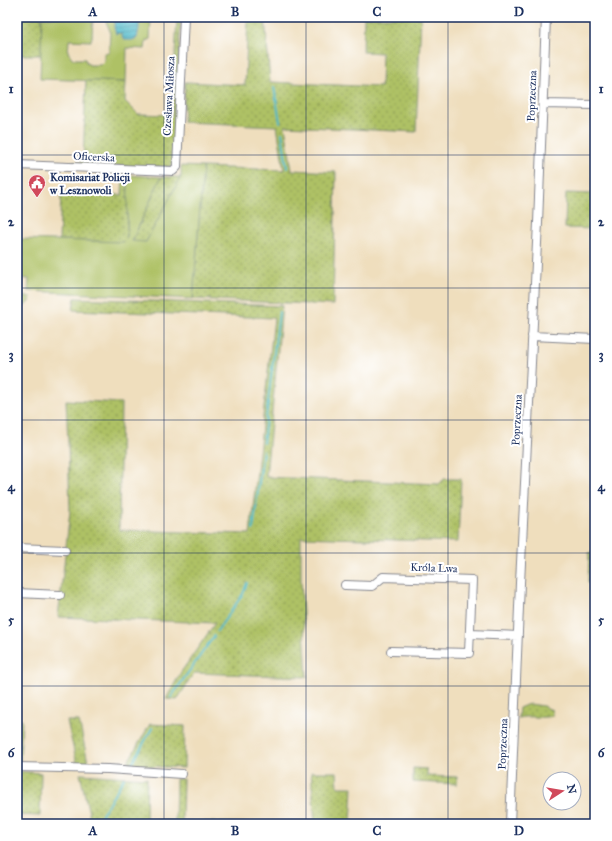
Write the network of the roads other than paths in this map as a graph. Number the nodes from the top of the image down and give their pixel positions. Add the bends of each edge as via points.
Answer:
1 (184, 17) edge
2 (546, 17) edge
3 (543, 104) junction
4 (595, 105) edge
5 (17, 165) edge
6 (170, 172) joint
7 (532, 336) junction
8 (595, 339) edge
9 (17, 548) edge
10 (65, 550) dead end
11 (344, 585) dead end
12 (17, 593) edge
13 (60, 595) dead end
14 (470, 634) junction
15 (518, 636) junction
16 (391, 650) dead end
17 (17, 767) edge
18 (182, 774) dead end
19 (510, 824) edge

1 - 6 street, Czesława Miłosza via 177,167
2 - 3 street, Poprzeczna
3 - 4 street
3 - 7 street, Poprzeczna
5 - 6 street, Oficerska
7 - 8 street
7 - 15 street, Poprzeczna
9 - 10 street
11 - 14 street, Króla Lwa via 372,586 383,577 472,580
12 - 13 street
14 - 15 street
14 - 16 street, Króla Lwa via 469,653
15 - 19 street, Poprzeczna
17 - 18 street

